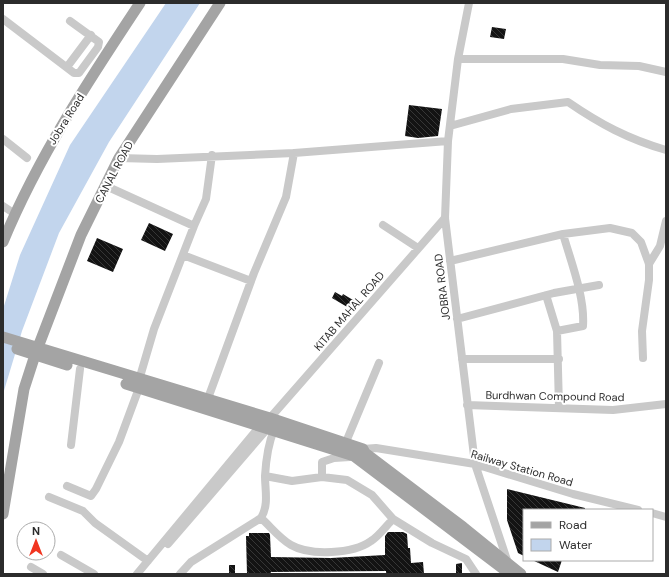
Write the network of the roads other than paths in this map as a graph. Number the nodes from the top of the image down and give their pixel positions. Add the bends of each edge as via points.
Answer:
1 (140, 3) edge
2 (220, 3) edge
3 (469, 3) edge
4 (3, 19) edge
5 (70, 21) dead end
6 (91, 35) junction
7 (458, 59) junction
8 (67, 67) junction
9 (666, 72) edge
10 (450, 126) junction
11 (3, 139) edge
12 (448, 141) junction
13 (666, 150) edge
14 (294, 153) junction
15 (212, 155) junction
16 (27, 158) dead end
17 (119, 158) junction
18 (106, 186) junction
19 (3, 206) edge
20 (15, 214) junction
21 (445, 218) junction
22 (666, 221) edge
23 (383, 225) dead end
24 (194, 226) junction
25 (563, 234) junction
26 (3, 242) edge
27 (663, 246) edge
28 (418, 248) junction
29 (183, 255) junction
30 (450, 261) junction
31 (649, 264) junction
32 (251, 281) junction
33 (600, 285) dead end
34 (578, 289) junction
35 (546, 295) junction
36 (457, 319) junction
37 (557, 331) junction
38 (3, 337) edge
39 (3, 345) edge
40 (34, 351) junction
41 (643, 358) dead end
42 (462, 359) junction
43 (559, 359) junction
44 (379, 363) dead end
45 (80, 369) junction
46 (139, 384) junction
47 (207, 401) junction
48 (666, 404) edge
49 (467, 405) junction
50 (559, 408) junction
51 (268, 425) junction
52 (346, 442) junction
53 (71, 445) dead end
54 (363, 449) junction
55 (354, 456) junction
56 (475, 464) junction
57 (265, 476) junction
58 (322, 477) junction
59 (67, 486) dead end
60 (49, 497) dead end
61 (634, 509) edge
62 (653, 513) edge
63 (3, 514) edge
64 (666, 517) edge
65 (261, 518) junction
66 (393, 519) junction
67 (61, 555) dead end
68 (148, 561) junction
69 (31, 567) dead end
70 (509, 569) edge
71 (43, 574) edge
72 (94, 574) edge
73 (137, 574) edge
74 (143, 574) edge
75 (180, 574) edge
76 (476, 574) edge
77 (521, 574) edge

1 - 20 main road, Jobra Road via 50,144
2 - 17 main road, CANAL ROAD
3 - 7 street, JOBRA ROAD
4 - 8 street
5 - 6 street
6 - 8 street
6 - 8 street via 99,42 79,73 74,73
7 - 9 street via 563,59 600,65 639,66
7 - 10 street, JOBRA ROAD
10 - 12 street, JOBRA ROAD
10 - 13 street via 511,109 568,102 623,136
11 - 16 street
12 - 14 street
12 - 21 street, JOBRA ROAD
14 - 15 street
14 - 32 street via 286,197
15 - 17 street
15 - 24 street via 206,199
17 - 18 main road, CANAL ROAD
18 - 24 street
18 - 40 main road, CANAL ROAD via 81,235
19 - 20 street
20 - 26 main road, Jobra Road
21 - 28 street, KITAB MAHAL ROAD
21 - 30 street, JOBRA ROAD
22 - 27 street
23 - 28 street
24 - 29 street
25 - 30 street
25 - 31 street via 610,228 625,230 641,242
25 - 34 street
27 - 31 street
28 - 51 street, KITAB MAHAL ROAD
29 - 32 street
29 - 46 street via 154,329
30 - 36 street, JOBRA ROAD
31 - 41 street via 642,331
32 - 47 street
33 - 34 street
34 - 35 street
34 - 37 street via 583,326
35 - 36 street
35 - 37 street
36 - 42 street, JOBRA ROAD
37 - 43 street
38 - 40 main road
39 - 40 main road
40 - 45 main road
40 - 46 main road
40 - 63 main road, CANAL ROAD via 24,389
42 - 43 street
42 - 49 street, JOBRA ROAD
43 - 50 street
44 - 52 street
45 - 46 main road
45 - 53 street
46 - 47 main road
46 - 51 main road
46 - 59 street via 119,442 96,490 91,496
47 - 51 main road
48 - 50 street, Burdhwan Compound Road via 613,410
49 - 50 street, Burdhwan Compound Road
49 - 56 street, JOBRA ROAD
51 - 52 main road
51 - 55 main road
51 - 57 street
51 - 68 street
51 - 74 street
52 - 54 main road
54 - 55 street
54 - 56 street, Railway Station Road via 376,448
54 - 70 main road
55 - 58 street via 322,462
55 - 70 main road
56 - 61 street, Railway Station Road via 573,494
56 - 70 street, JOBRA ROAD
57 - 58 street via 292,481
57 - 65 street via 266,497
58 - 66 street via 347,480 360,487 372,495
60 - 68 street via 83,511 95,523
62 - 64 street
65 - 66 street via 283,540 301,550 328,551 351,550 371,541
65 - 75 street via 191,562
66 - 76 street via 432,543 466,559
67 - 72 street
68 - 73 street
69 - 71 street
70 - 77 main road

